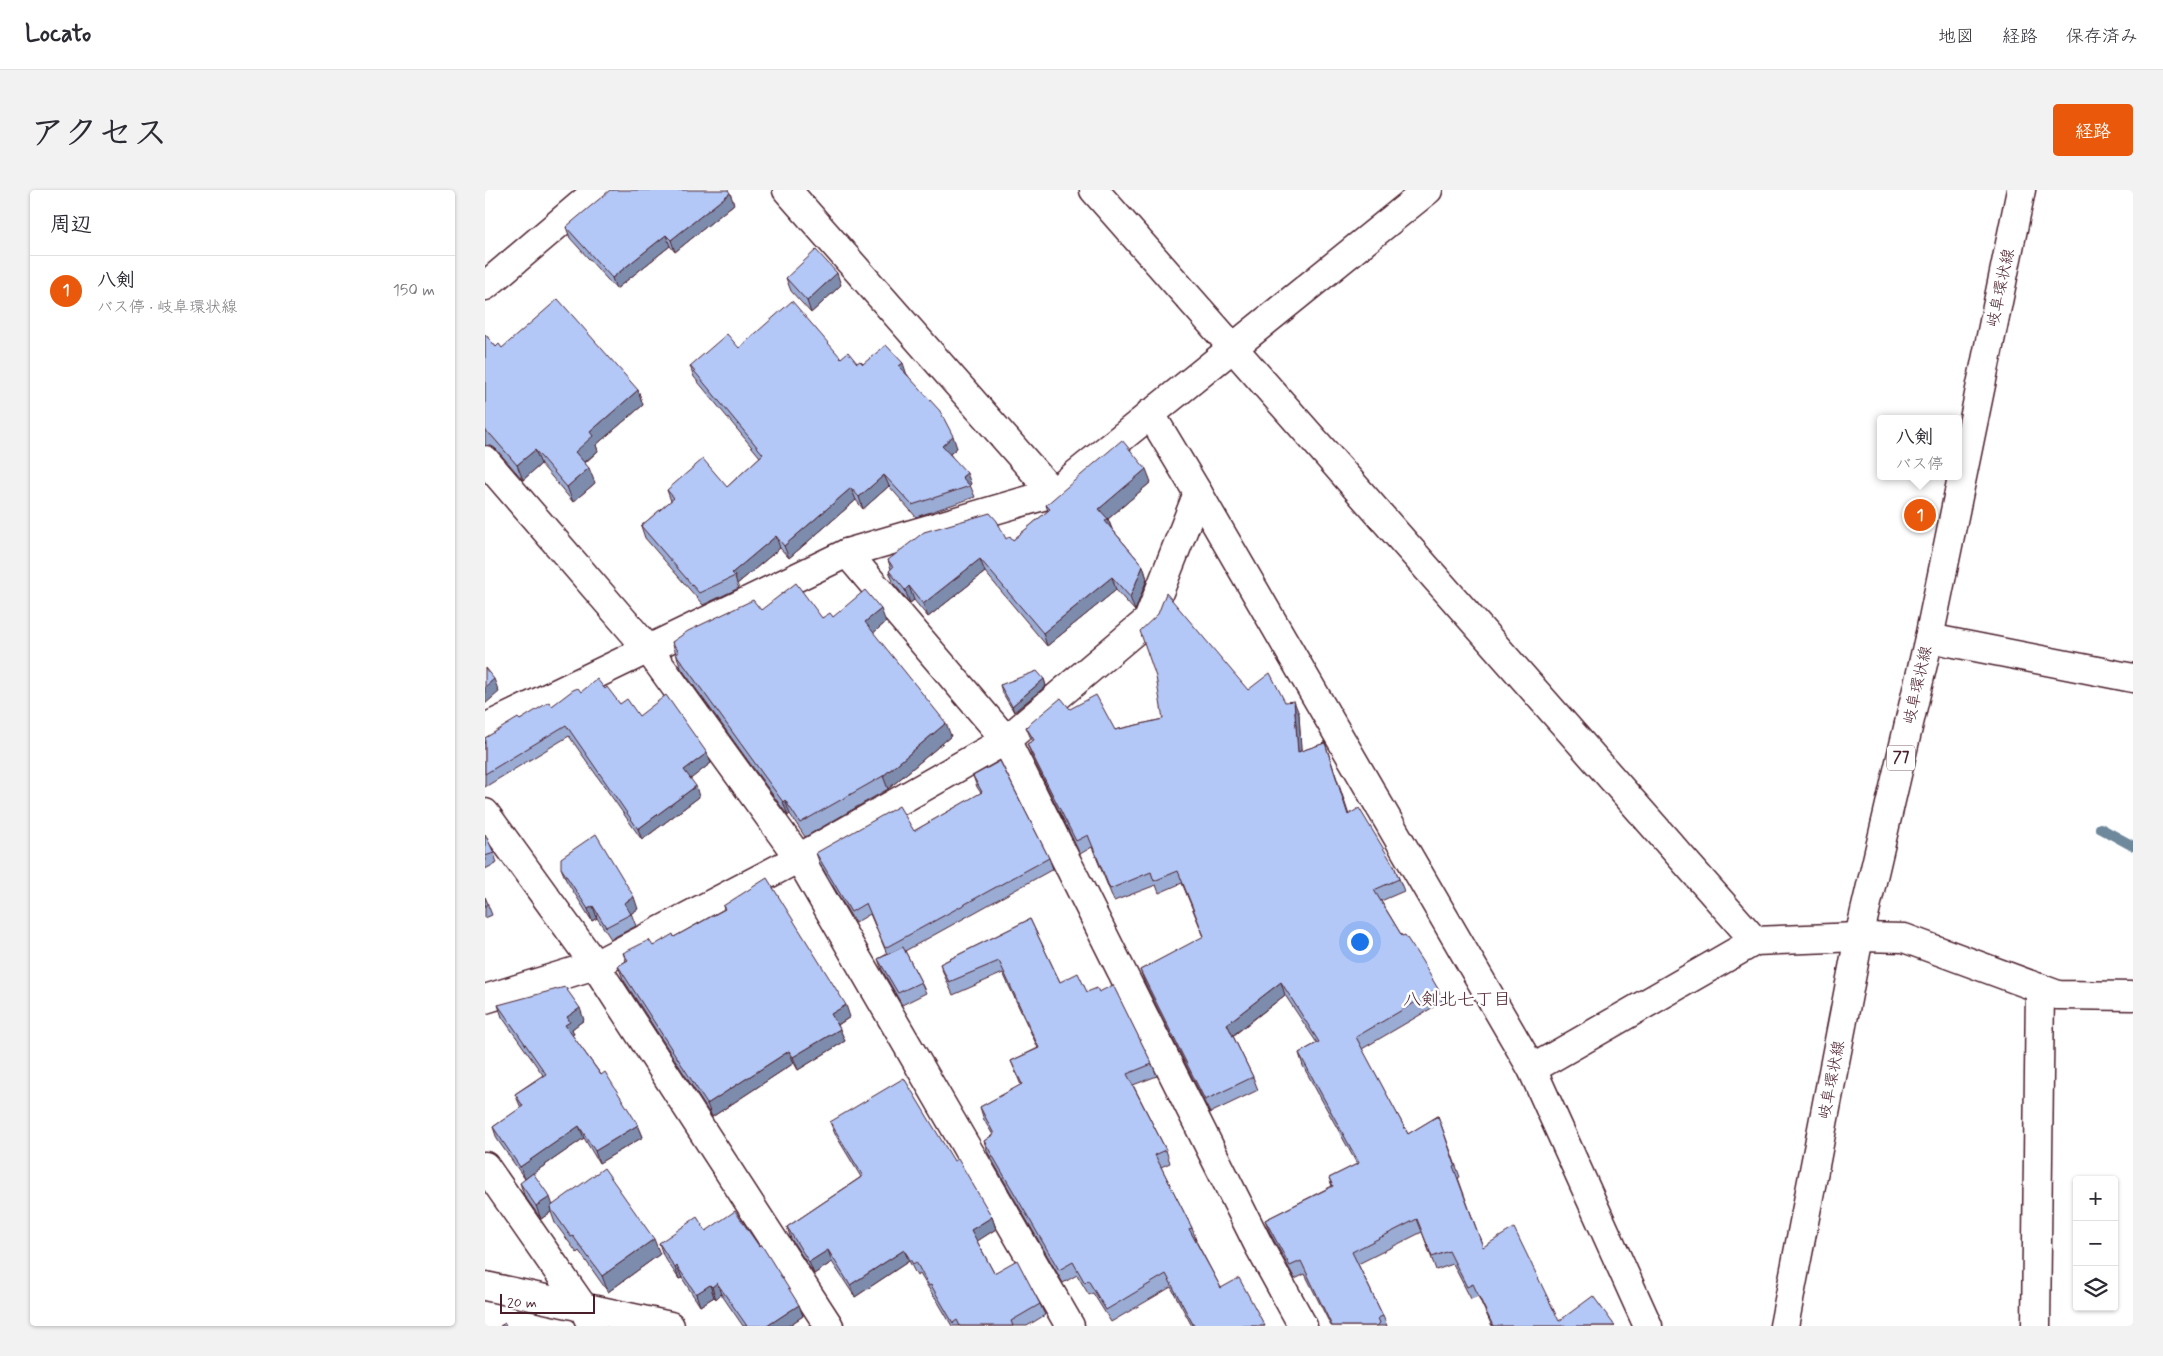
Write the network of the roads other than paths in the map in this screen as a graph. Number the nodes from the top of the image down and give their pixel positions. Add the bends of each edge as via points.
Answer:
1 (598, 190) edge
2 (787, 190) edge
3 (1095, 190) edge
4 (1428, 190) edge
5 (2021, 190) edge
6 (485, 286) edge
7 (1234, 348) junction
8 (1150, 413) junction
9 (485, 460) edge
10 (1962, 477) edge
11 (1961, 480) edge
12 (1053, 493) junction
13 (1198, 493) junction
14 (847, 553) junction
15 (1929, 638) junction
16 (648, 649) junction
17 (2133, 678) edge
18 (485, 728) edge
19 (1006, 740) junction
20 (485, 813) edge
21 (799, 858) junction
22 (1859, 937) junction
23 (1755, 941) junction
24 (595, 965) junction
25 (2040, 988) junction
26 (2133, 996) edge
27 (485, 999) edge
28 (1532, 1069) junction
29 (485, 1166) edge
30 (485, 1286) edge
31 (587, 1316) edge
32 (670, 1326) edge
33 (829, 1326) edge
34 (1069, 1326) edge
35 (1303, 1326) edge
36 (1648, 1326) edge
37 (1784, 1326) edge
38 (2036, 1326) edge

1 - 6 street
2 - 12 street
3 - 7 street
4 - 7 street
5 - 10 street, 岐阜環状線 / 77
7 - 8 street
7 - 23 street
8 - 12 street
8 - 13 street
9 - 16 street
11 - 15 street, 岐阜環状線 / 77
12 - 14 street
13 - 19 street via 1148,620
13 - 28 street
14 - 16 street
14 - 19 street
15 - 17 street
15 - 22 street, 岐阜環状線 / 77
16 - 18 street
16 - 21 street
19 - 21 street
19 - 35 street via 1254,1237
20 - 24 street
21 - 24 street
21 - 34 street
22 - 23 street
22 - 25 street via 1904,938
22 - 37 street, 岐阜環状線 / 77
23 - 28 street
24 - 27 street
24 - 33 street
25 - 26 street via 2059,995
25 - 38 street
28 - 36 street
29 - 31 street
30 - 31 street
31 - 32 street

